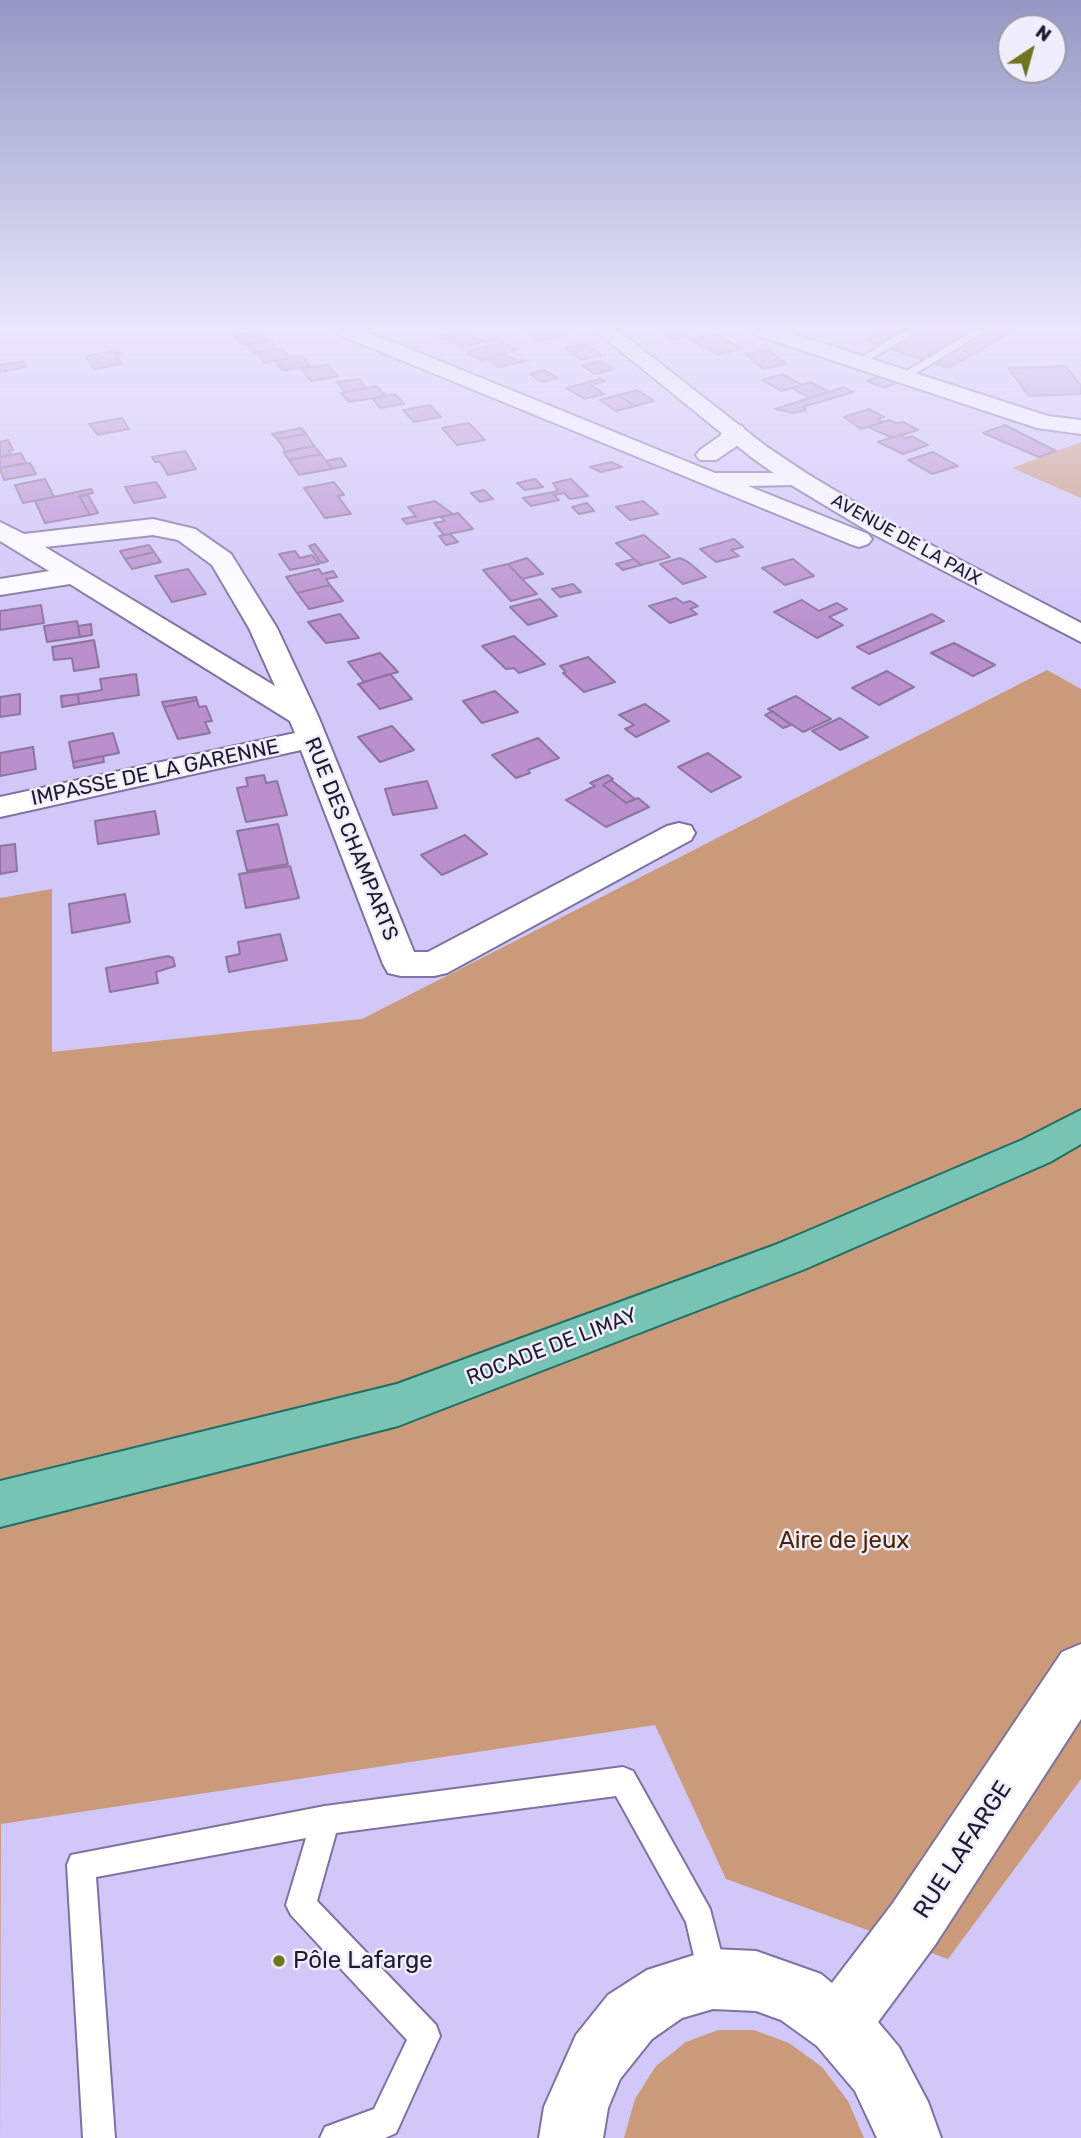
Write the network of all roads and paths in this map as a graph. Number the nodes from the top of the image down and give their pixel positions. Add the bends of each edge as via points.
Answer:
1 (589, 431) edge
2 (734, 431) joint
3 (756, 431) edge
4 (759, 452) junction
5 (708, 455) junction
6 (660, 460) junction
7 (807, 473) junction
8 (712, 480) junction
9 (9, 536) edge
10 (859, 539) dead end
11 (71, 576) junction
12 (0, 587) edge
13 (1081, 612) edge
14 (1081, 634) edge
15 (307, 727) junction
16 (0, 807) edge
17 (679, 833) dead end
18 (1081, 1125) edge
19 (0, 1503) edge
20 (1081, 1671) edge
21 (325, 1820) junction
22 (713, 1979) junction
23 (839, 2024) junction
24 (99, 2138) edge
25 (336, 2138) edge
26 (571, 2138) edge
27 (909, 2138) edge

1 - 6 street
2 - 4 street
2 - 5 street via 730,440
3 - 7 street, AVENUE DE LA PAIX
4 - 5 street
4 - 7 street
5 - 6 street
6 - 8 street
7 - 8 street
7 - 13 street, AVENUE DE LA PAIX
7 - 14 street, AVENUE DE LA PAIX via 880,528
8 - 10 street
9 - 11 street, RUE DES CHAMPARTS
9 - 15 street via 152,527 186,534 222,560 263,628
11 - 12 street
11 - 15 street, RUE DES CHAMPARTS
15 - 16 street, IMPASSE DE LA GARENNE
15 - 17 street, RUE DES CHAMPARTS via 401,964 434,964
18 - 19 main road, ROCADE DE LIMAY via 1036,1151 790,1257 398,1405
20 - 23 street, RUE LAFARGE via 914,1924
21 - 22 lane via 623,1782 700,1919
21 - 24 lane via 82,1865
21 - 25 lane via 301,1905 425,2036 385,2122
22 - 23 street via 756,1981 789,1992
22 - 26 street via 668,1991 630,2017 597,2057 576,2107
23 - 27 street via 877,2069

